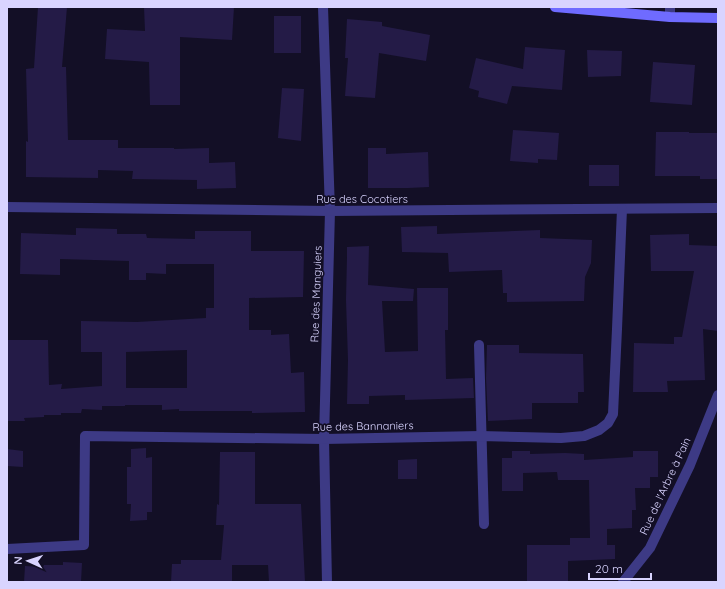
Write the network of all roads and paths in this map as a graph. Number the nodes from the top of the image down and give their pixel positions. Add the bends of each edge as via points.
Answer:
1 (323, 7) edge
2 (555, 7) edge
3 (670, 12) edge
4 (718, 18) edge
5 (7, 207) edge
6 (718, 208) edge
7 (622, 209) junction
8 (330, 211) junction
9 (479, 345) dead end
10 (718, 394) edge
11 (481, 436) junction
12 (324, 439) junction
13 (484, 524) dead end
14 (7, 549) edge
15 (327, 582) edge
16 (623, 582) edge

1 - 8 street, Rue des Manguiers
2 - 3 main road
3 - 4 main road
5 - 8 street, Rue des Cocotiers
6 - 7 street, Rue des Cocotiers
7 - 8 street, Rue des Cocotiers
7 - 11 street, Rue des Bannaniers via 613,414 608,423 584,436
8 - 12 street, Rue des Manguiers
9 - 11 street
10 - 16 street, Rue de l'Arbre à Pain via 690,465 650,548
11 - 12 street, Rue des Bannaniers
11 - 13 street
12 - 14 street, Rue des Bannaniers via 85,436 84,545
12 - 15 street, Rue des Manguiers

